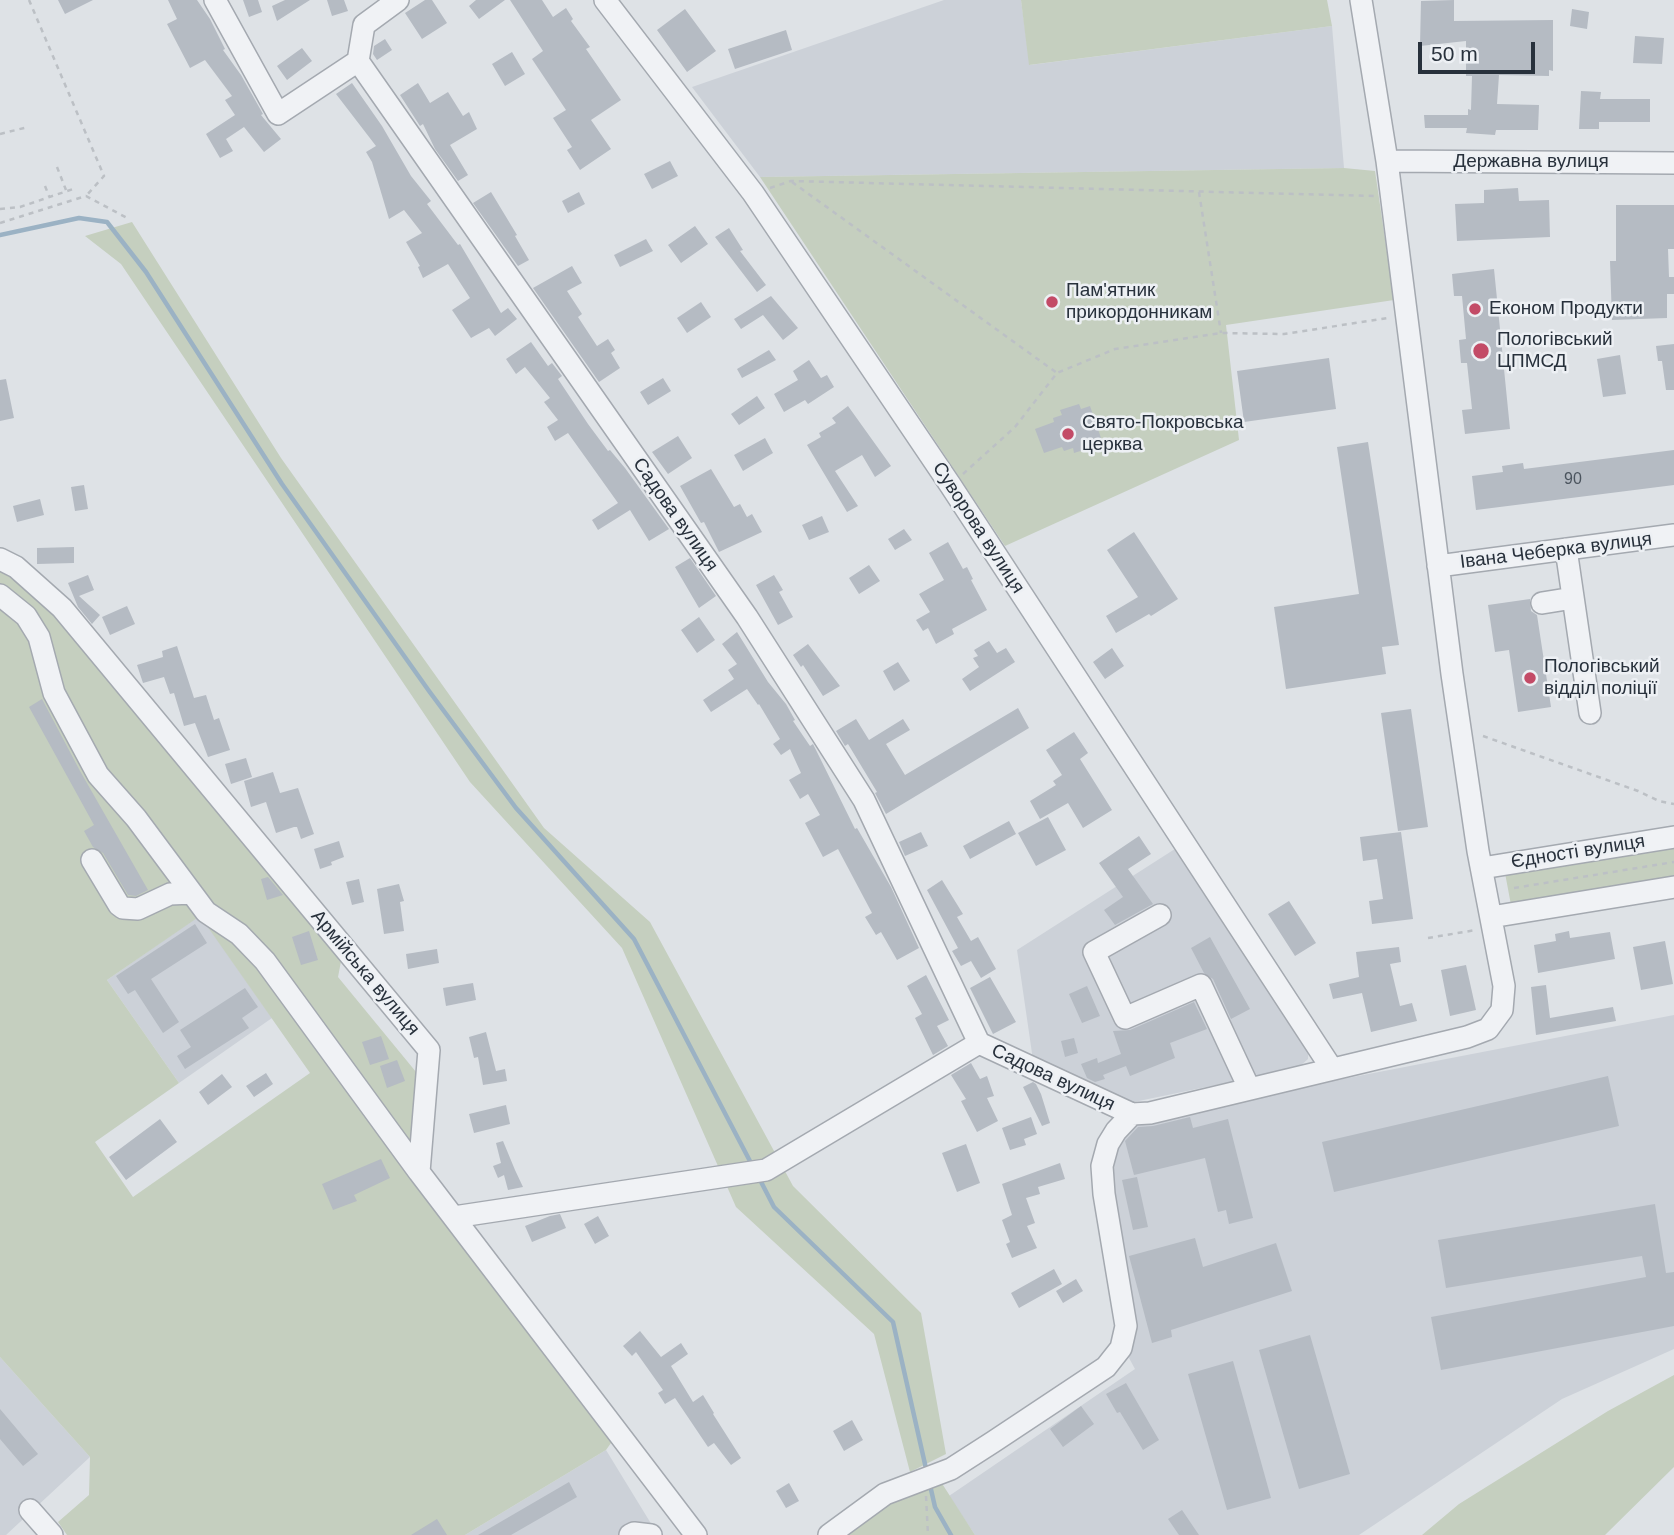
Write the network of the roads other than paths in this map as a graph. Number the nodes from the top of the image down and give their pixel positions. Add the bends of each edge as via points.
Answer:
1 (215, 0) edge
2 (398, 0) edge
3 (605, 0) edge
4 (1360, 0) edge
5 (358, 61) junction
6 (1387, 161) junction
7 (1674, 163) edge
8 (1674, 535) edge
9 (1566, 549) junction
10 (0, 559) edge
11 (1438, 566) junction
12 (0, 596) edge
13 (1573, 598) junction
14 (1542, 603) dead end
15 (1590, 712) dead end
16 (1674, 837) edge
17 (92, 860) dead end
18 (1482, 868) junction
19 (1674, 887) edge
20 (192, 893) junction
21 (1160, 915) dead end
22 (1492, 922) junction
23 (979, 1044) junction
24 (1332, 1069) junction
25 (1249, 1088) junction
26 (1132, 1114) junction
27 (419, 1171) junction
28 (454, 1217) junction
29 (30, 1510) dead end
30 (52, 1535) edge
31 (630, 1535) edge
32 (651, 1535) edge
33 (696, 1535) edge
34 (830, 1535) edge

1 - 5 street via 278,114
2 - 5 street via 364,25
3 - 24 street, Суворова вулиця via 753,193 951,486
4 - 6 street
5 - 23 street, Садова вулиця via 747,617 864,800
6 - 7 street, Державна вулиця
6 - 11 street
8 - 9 street, Івана Чеберка вулиця
9 - 11 street, Івана Чеберка вулиця
9 - 13 street
10 - 27 street, Армійська вулиця via 16,567 62,608 429,1050
11 - 18 street
12 - 20 street via 17,607 40,637 54,692 97,775
13 - 14 street
13 - 15 street
16 - 18 street, Єдності вулиця
17 - 20 street via 124,908 138,909 170,894
18 - 22 street
19 - 22 street
20 - 27 street via 206,912 239,934 265,961
21 - 25 street via 1094,952 1125,1018 1201,985
22 - 24 street via 1504,995 1502,1010 1492,1026 1467,1037
23 - 26 street, Садова вулиця
23 - 28 street via 766,1170
24 - 25 street
25 - 26 street
26 - 34 street via 1108,1144 1102,1166 1126,1326 1121,1348 1106,1367 951,1469 885,1494
27 - 28 street
28 - 33 street
29 - 30 street
31 - 32 street

